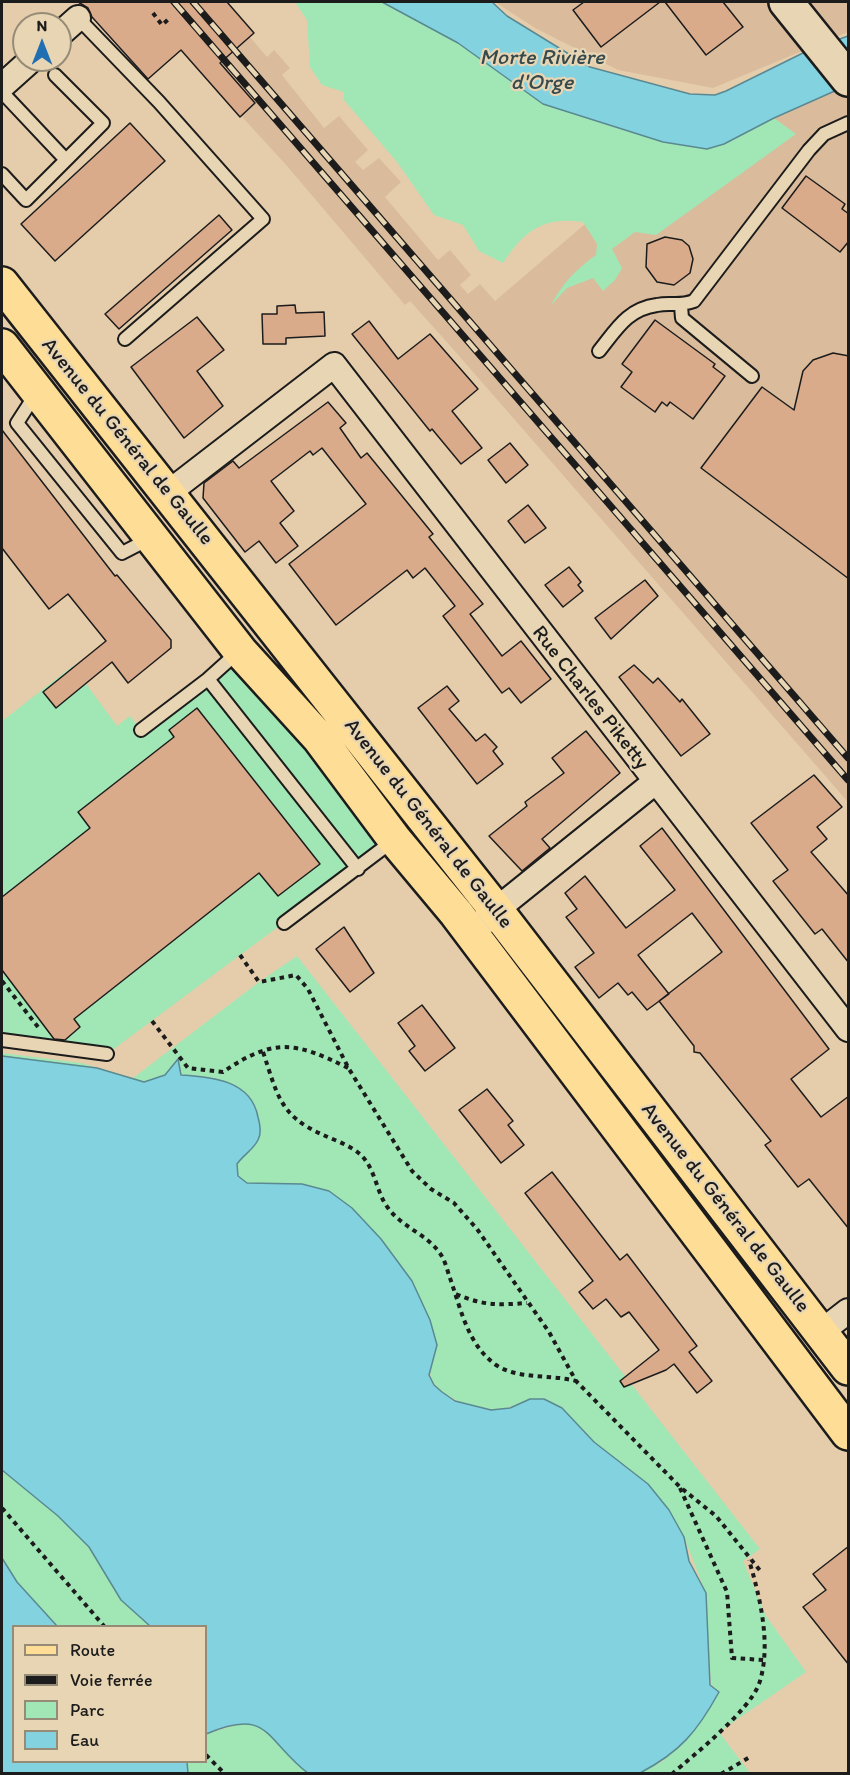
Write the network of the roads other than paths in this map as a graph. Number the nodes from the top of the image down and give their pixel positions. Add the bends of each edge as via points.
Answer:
1 (786, 2) edge
2 (78, 18) joint
3 (72, 23) edge
4 (18, 72) edge
5 (55, 75) dead end
6 (849, 79) edge
7 (2, 86) edge
8 (2, 92) edge
9 (849, 123) edge
10 (66, 160) junction
11 (2, 174) edge
12 (2, 284) edge
13 (681, 306) junction
14 (125, 339) dead end
15 (2, 346) edge
16 (599, 351) dead end
17 (752, 376) dead end
18 (168, 493) junction
19 (240, 651) junction
20 (207, 679) junction
21 (141, 730) dead end
22 (655, 782) junction
23 (395, 840) junction
24 (358, 869) junction
25 (496, 910) junction
26 (456, 913) junction
27 (284, 923) dead end
28 (849, 1029) edge
29 (2, 1040) edge
30 (107, 1054) dead end
31 (849, 1311) edge
32 (821, 1332) junction
33 (849, 1368) edge
34 (849, 1433) edge

1 - 6 main road
2 - 3 street
2 - 14 lane via 159,102 262,219
4 - 7 street
5 - 10 lane via 103,123
8 - 10 lane
9 - 13 lane via 824,134 809,150 694,301
10 - 11 lane via 26,200
12 - 18 main road, Avenue du Général de Gaulle
13 - 16 lane via 657,304 630,313
13 - 17 lane via 682,318
15 - 19 main road, Avenue du Général de Gaulle
18 - 22 street, Rue Charles Piketty via 334,365
18 - 25 main road, Avenue du Général de Gaulle
19 - 20 lane
19 - 23 main road, Avenue du Général de Gaulle via 319,738
20 - 21 lane
20 - 24 lane
22 - 25 street
22 - 28 street, Rue Charles Piketty
23 - 24 lane
23 - 26 main road, Avenue du Général de Gaulle
24 - 27 lane
25 - 26 street via 488,920
25 - 32 main road, Avenue du Général de Gaulle
26 - 34 main road, Avenue du Général de Gaulle
29 - 30 lane
31 - 32 street
32 - 33 main road, Avenue du Général de Gaulle

